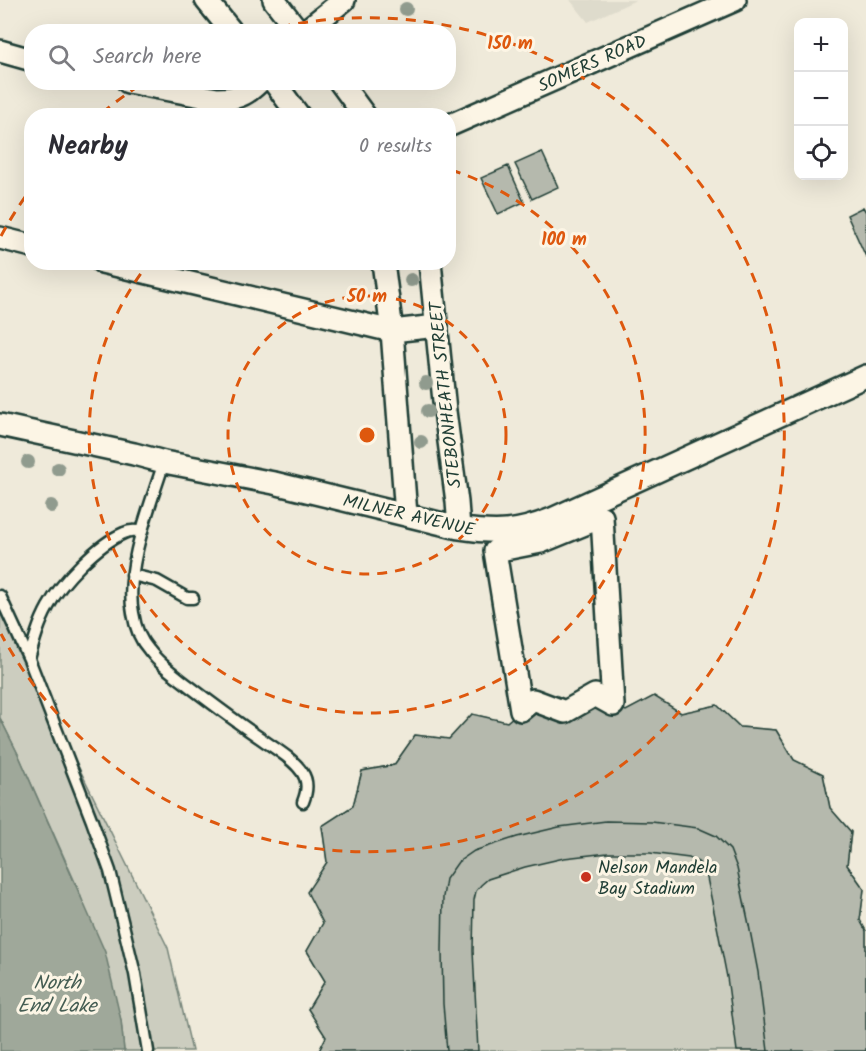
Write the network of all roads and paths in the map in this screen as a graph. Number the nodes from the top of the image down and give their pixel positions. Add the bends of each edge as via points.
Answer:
1 (206, 0) edge
2 (274, 0) edge
3 (344, 0) edge
4 (726, 2) edge
5 (226, 24) edge
6 (294, 24) edge
7 (314, 24) edge
8 (0, 51) edge
9 (24, 58) edge
10 (167, 90) edge
11 (249, 90) edge
12 (280, 90) edge
13 (346, 90) edge
14 (294, 108) edge
15 (359, 108) edge
16 (456, 122) edge
17 (0, 238) edge
18 (24, 244) edge
19 (136, 270) edge
20 (384, 270) edge
21 (431, 270) edge
22 (437, 326) junction
23 (392, 331) junction
24 (866, 376) edge
25 (0, 425) edge
26 (164, 462) junction
27 (406, 515) junction
28 (459, 528) junction
29 (142, 532) junction
30 (495, 551) joint
31 (132, 575) junction
32 (0, 596) edge
33 (194, 598) dead end
34 (29, 659) junction
35 (303, 802) dead end
36 (148, 1051) edge

1 - 5 street
2 - 6 street
3 - 7 street
4 - 16 street, SOMERS ROAD
8 - 9 street
10 - 11 street via 217,99 242,96
12 - 14 street
13 - 15 street
17 - 18 street
19 - 23 street
20 - 23 street
21 - 22 street, STEBONHEATH STREET
22 - 23 street
22 - 28 street, STEBONHEATH STREET
23 - 27 street
24 - 28 street, MILNER AVENUE via 540,524 502,532
25 - 26 street, MILNER AVENUE
26 - 27 street, MILNER AVENUE via 274,483
26 - 29 lane
27 - 28 street, MILNER AVENUE
29 - 31 lane
29 - 34 lane via 125,532 114,538 78,568 48,605
30 - 30 street via 541,542 602,518 613,705 595,694 565,712 533,700 521,710
31 - 33 lane via 157,581
31 - 35 lane via 132,611 147,648 212,704 288,758 306,781
32 - 34 lane
34 - 36 lane via 110,871 135,974

